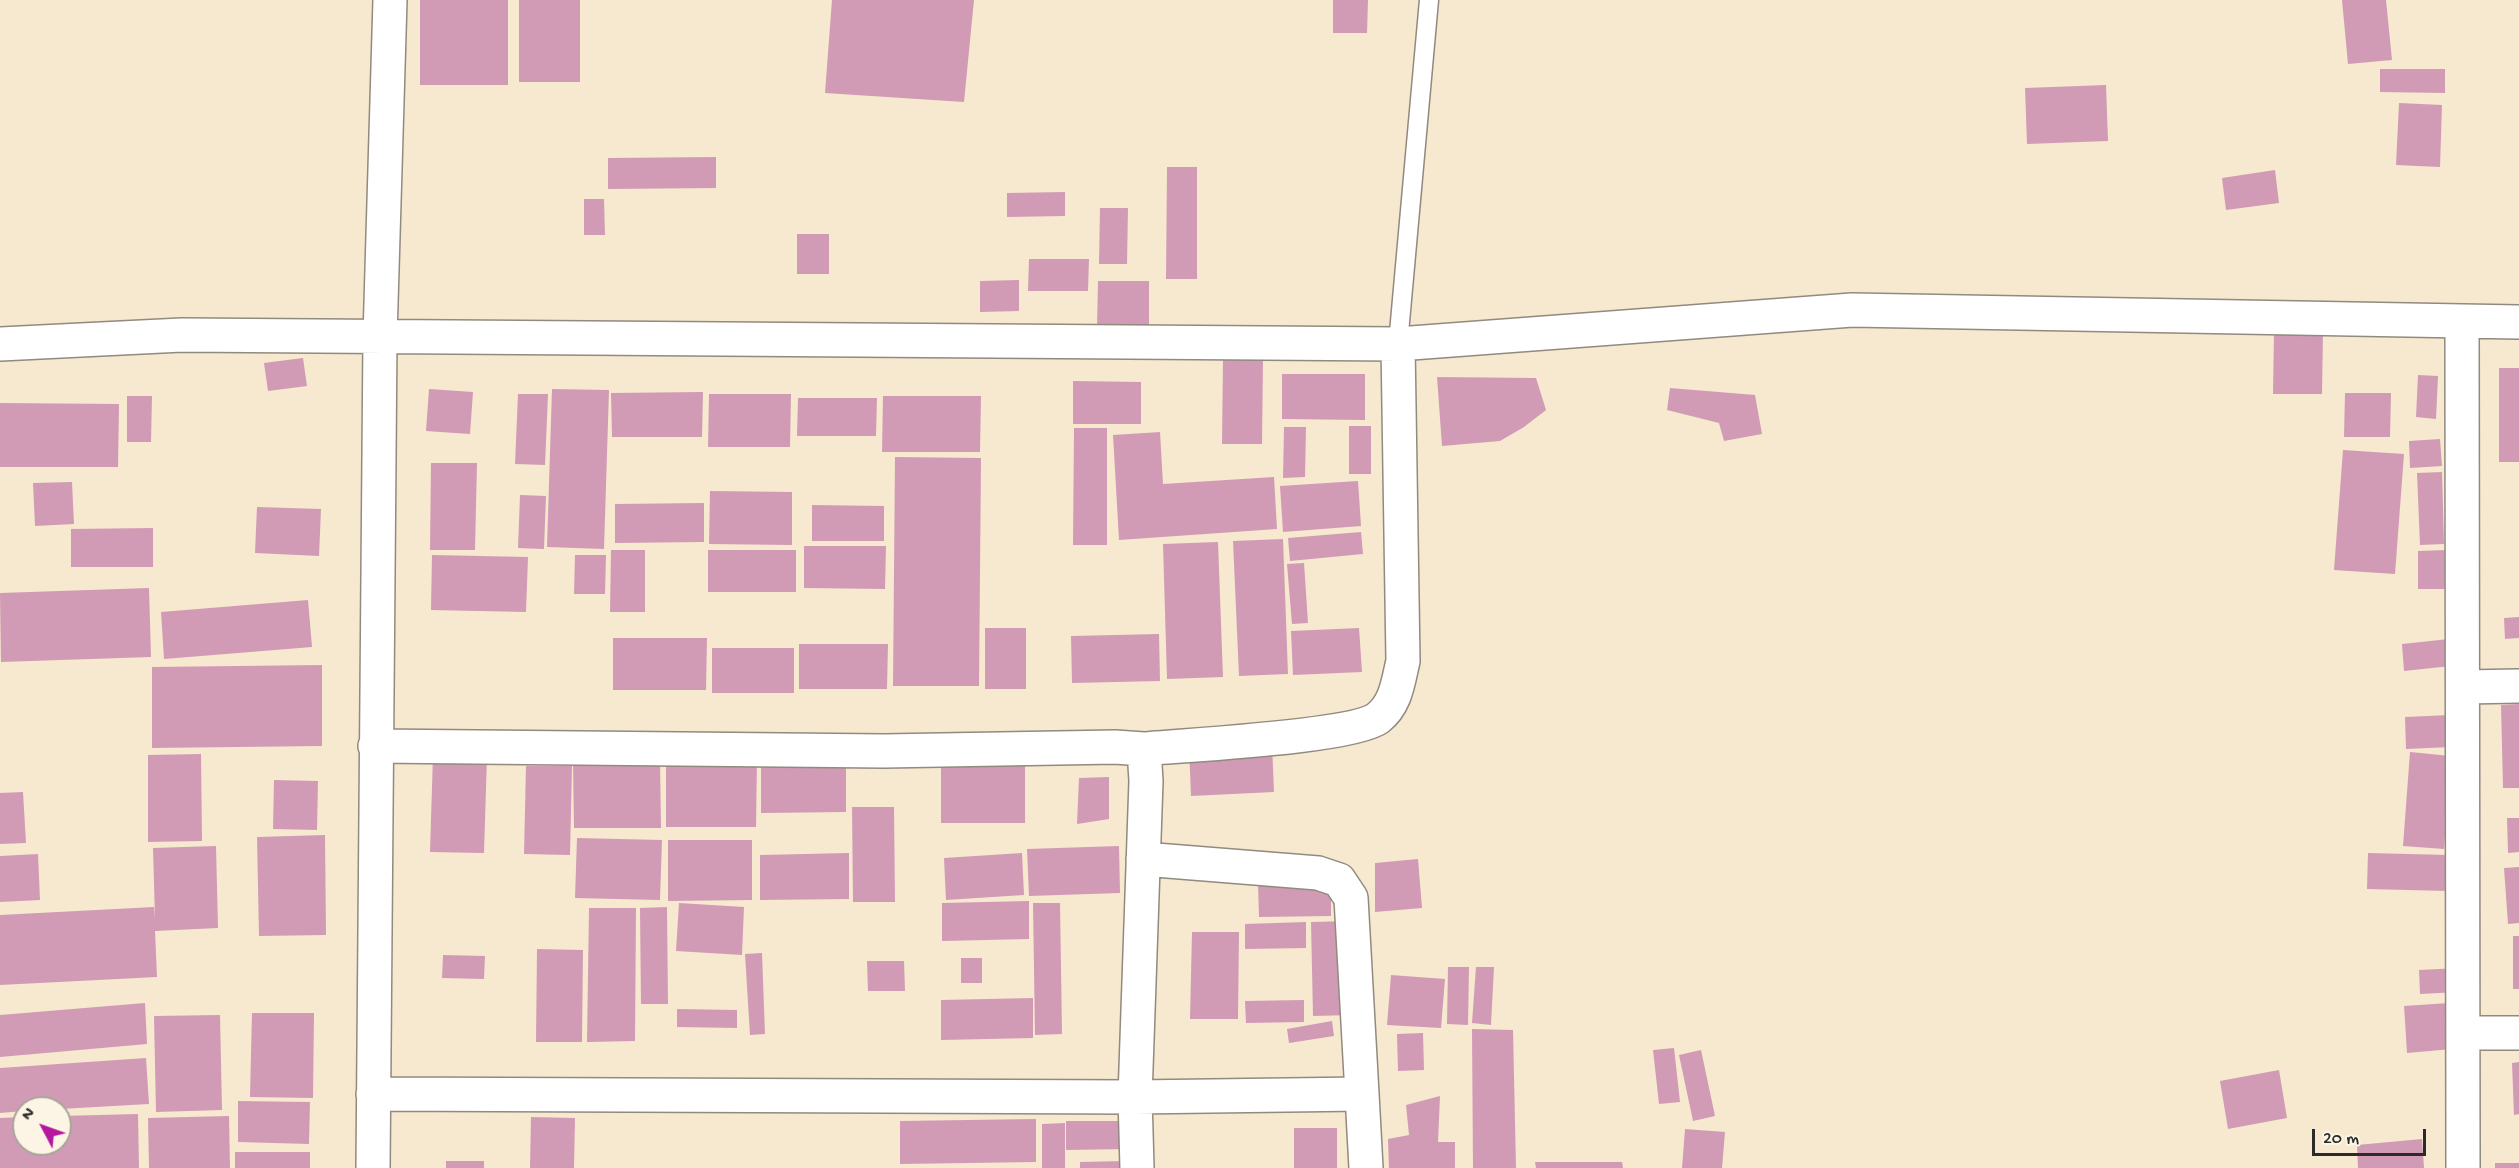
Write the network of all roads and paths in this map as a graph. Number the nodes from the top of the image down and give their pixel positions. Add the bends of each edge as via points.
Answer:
1 (390, 0) edge
2 (1429, 0) edge
3 (2462, 321) junction
4 (2519, 322) edge
5 (380, 337) junction
6 (0, 344) edge
7 (1398, 344) junction
8 (2519, 686) edge
9 (2463, 687) junction
10 (375, 746) junction
11 (1144, 749) junction
12 (1143, 859) junction
13 (2519, 1033) edge
14 (2463, 1034) junction
15 (373, 1094) junction
16 (1362, 1094) junction
17 (1135, 1096) junction
18 (373, 1168) edge
19 (1137, 1168) edge
20 (1366, 1168) edge
21 (2463, 1168) edge

1 - 5 street
2 - 7 lane
3 - 4 street
3 - 7 street via 1852,310
3 - 9 street
5 - 6 street via 182,335
5 - 7 street
5 - 10 street
7 - 11 street via 1403,661 1395,697 1377,719 1338,731
8 - 9 street
9 - 14 street
10 - 11 street via 884,751
10 - 15 street
11 - 12 street
12 - 16 street via 1318,873 1339,880 1351,898
12 - 17 street
13 - 14 street
14 - 21 street
15 - 17 street
15 - 18 street
16 - 17 street
16 - 20 street
17 - 19 street

